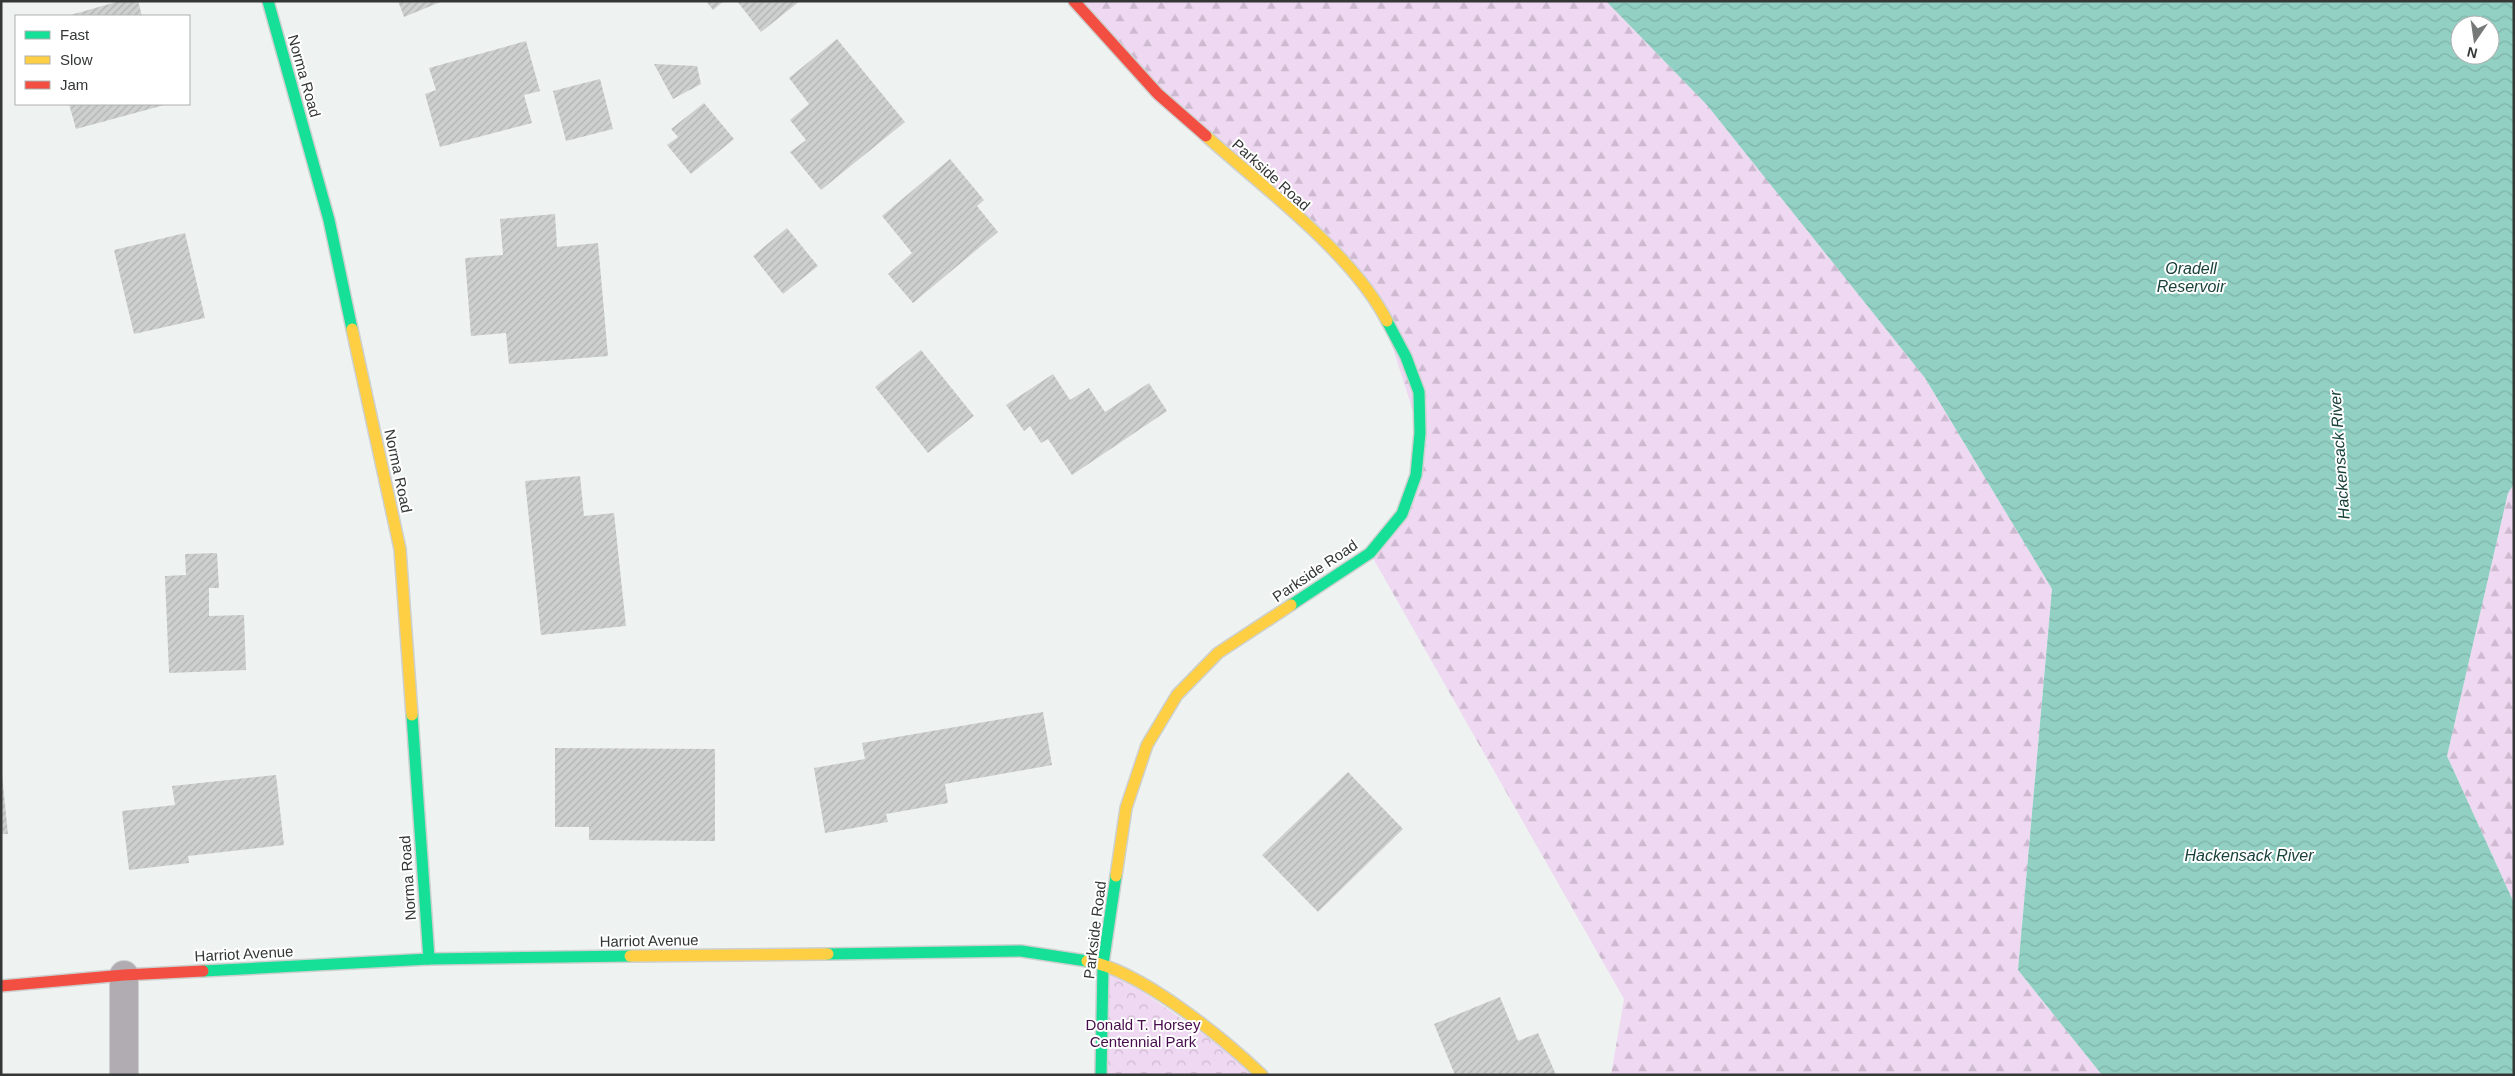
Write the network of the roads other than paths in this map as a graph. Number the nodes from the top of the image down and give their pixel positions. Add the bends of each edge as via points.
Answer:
1 (268, 1) edge
2 (1074, 1) edge
3 (429, 959) junction
4 (1103, 964) junction
5 (124, 975) junction
6 (1, 986) edge
7 (124, 1075) edge
8 (1101, 1075) edge
9 (1262, 1075) edge

1 - 3 street, Norma Road via 329,220 400,549
2 - 4 street, Parkside Road via 1158,94 1330,248 1379,305 1420,392 1416,475 1402,514 1370,553 1218,653 1177,695 1147,745 1126,808
3 - 4 street, Harriot Avenue via 1021,951
3 - 5 street, Harriot Avenue
4 - 8 street, Parkside Road
4 - 9 street, Harriot Avenue via 1159,994 1230,1044
5 - 6 street, Harriot Avenue
5 - 7 street

